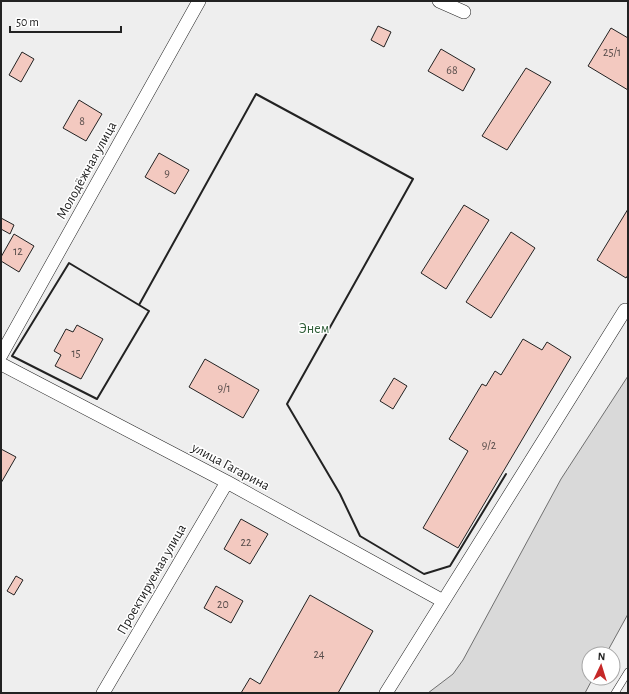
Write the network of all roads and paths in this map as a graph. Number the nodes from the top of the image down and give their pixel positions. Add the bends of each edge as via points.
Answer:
1 (199, 1) edge
2 (439, 1) edge
3 (464, 12) dead end
4 (626, 308) edge
5 (1, 355) edge
6 (1, 364) edge
7 (227, 482) junction
8 (443, 601) junction
9 (628, 672) edge
10 (104, 693) edge
11 (386, 693) edge
12 (615, 693) edge

1 - 5 street, Молодёжная улица
2 - 3 street
4 - 8 street
6 - 7 street, улица Гагарина
7 - 8 street, улица Гагарина
7 - 10 street, Проектируемая улица
8 - 11 street
9 - 12 lane

